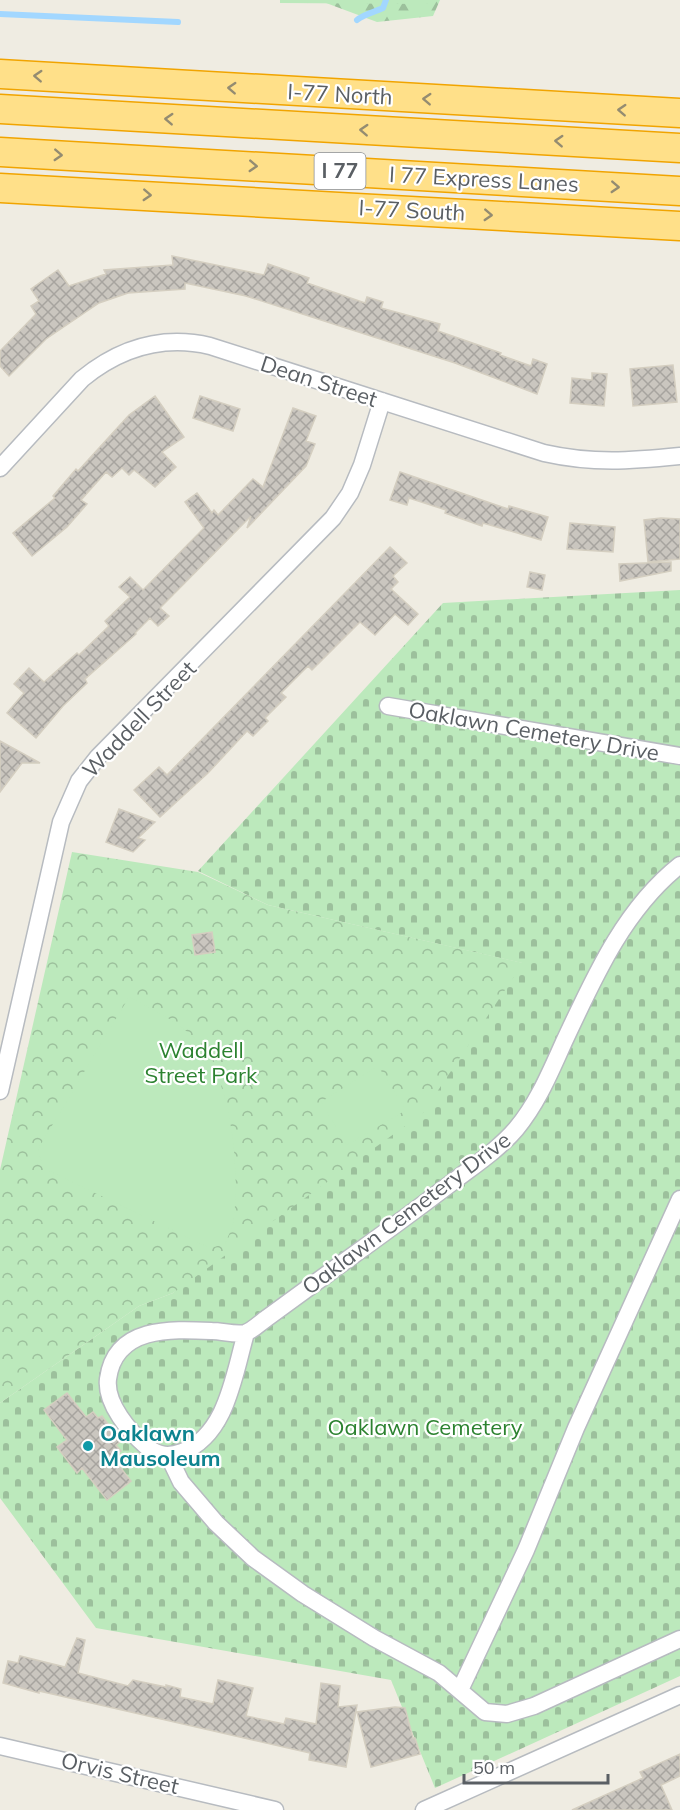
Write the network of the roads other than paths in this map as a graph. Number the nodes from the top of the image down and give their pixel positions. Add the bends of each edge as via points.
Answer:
1 (0, 74) edge
2 (0, 109) edge
3 (680, 113) edge
4 (680, 148) edge
5 (0, 152) edge
6 (0, 188) edge
7 (680, 191) edge
8 (680, 226) edge
9 (382, 401) junction
10 (680, 456) edge
11 (0, 468) edge
12 (388, 706) dead end
13 (680, 756) edge
14 (680, 865) edge
15 (0, 1091) edge
16 (680, 1199) edge
17 (246, 1333) junction
18 (169, 1457) junction
19 (680, 1640) edge
20 (459, 1690) junction
21 (680, 1695) edge
22 (0, 1746) edge
23 (275, 1810) edge
24 (424, 1810) edge

3 -> 1 highway, I-77 North
4 -> 2 highway, I 77 Express Lanes / I 77
5 -> 7 highway, I 77 Express Lanes / I 77
6 -> 8 highway, I-77 South / I 77
9 - 10 street, Dean Street via 563,457 621,462
9 - 11 street, Dean Street via 210,346 157,343 132,349 93,370
9 - 15 street, Waddell Street via 362,465 333,518 98,757 72,794 61,822
12 - 13 street, Oaklawn Cemetery Drive
14 - 17 street, Oaklawn Cemetery Drive via 638,908 612,945 543,1089 516,1130 432,1198
16 - 20 street via 581,1417 526,1551
17 - 18 street via 223,1409 210,1432 189,1449
17 - 18 street via 173,1330 143,1335 124,1344 114,1359 108,1381 118,1413 137,1438 153,1451
18 - 20 street via 195,1499 253,1558 374,1638 439,1673
19 - 20 street via 534,1706 507,1714 484,1712
21 - 24 street
22 - 23 street, Orvis Street

